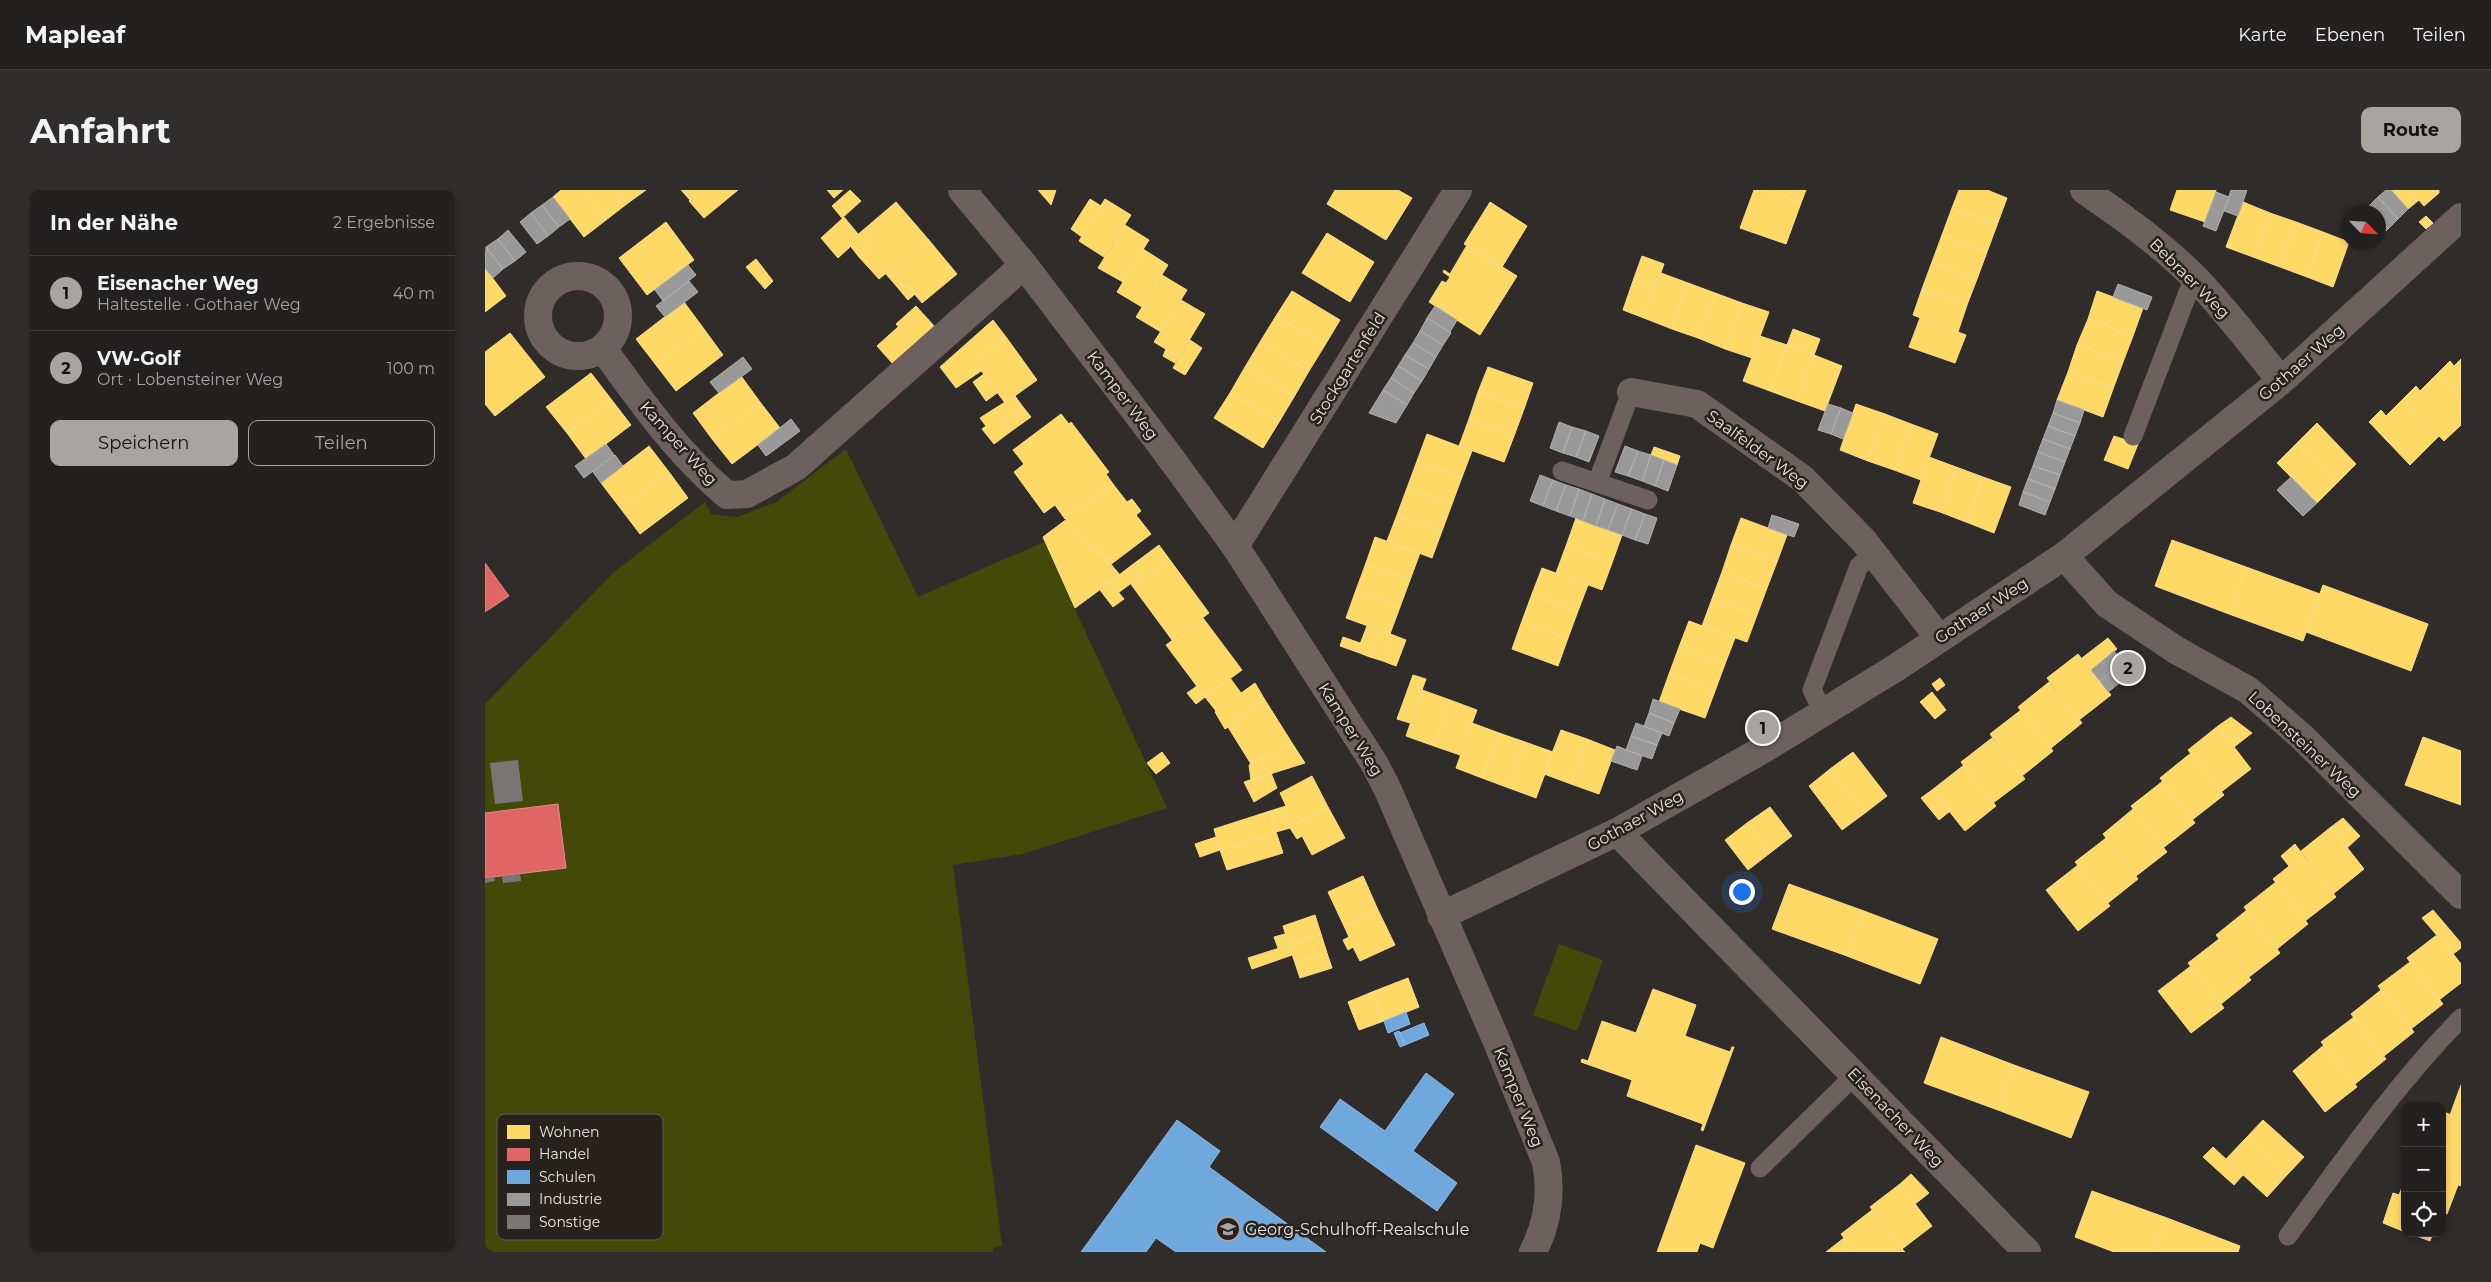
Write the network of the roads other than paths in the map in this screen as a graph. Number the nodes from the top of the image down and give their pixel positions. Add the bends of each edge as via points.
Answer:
1 (962, 190) edge
2 (1458, 190) edge
3 (2085, 190) edge
4 (2461, 216) edge
5 (1024, 266) junction
6 (2193, 277) junction
7 (603, 349) dead end
8 (2281, 381) junction
9 (1631, 392) joint
10 (2133, 436) dead end
11 (1563, 471) dead end
12 (1597, 483) junction
13 (1648, 500) dead end
14 (1235, 546) junction
15 (1874, 554) junction
16 (2064, 556) junction
17 (1939, 638) junction
18 (1824, 713) junction
19 (1617, 832) junction
20 (2461, 895) edge
21 (1441, 916) junction
22 (2461, 1018) edge
23 (1855, 1076) junction
24 (1760, 1168) dead end
25 (2288, 1236) dead end
26 (1533, 1252) edge
27 (2027, 1252) edge

1 - 5 street, Kamper Weg
2 - 14 street, Stockgartenfeld
3 - 6 street, Bebraer Weg via 2141,230
4 - 8 street, Gothaer Weg
5 - 7 street, Kamper Weg via 796,467 747,494 727,495 704,476 642,403
5 - 14 street, Kamper Weg
6 - 8 street, Bebraer Weg
6 - 10 lane
8 - 16 street, Gothaer Weg
9 - 12 lane
9 - 15 street, Saalfelder Weg via 1697,404 1803,479
11 - 12 lane
12 - 13 lane
14 - 21 street, Kamper Weg via 1374,763
15 - 17 street, Saalfelder Weg
15 - 18 lane via 1859,566 1812,690
16 - 17 street, Gothaer Weg
16 - 20 street, Lobensteiner Weg via 2107,604 2176,650 2248,690 2302,737
17 - 18 street, Gothaer Weg
18 - 19 street, Gothaer Weg
19 - 21 street, Gothaer Weg
19 - 23 street, Eisenacher Weg
21 - 26 street, Kamper Weg via 1546,1162 1550,1182 1548,1207 1541,1237
22 - 25 lane via 2361,1135
23 - 24 lane
23 - 27 street, Eisenacher Weg

